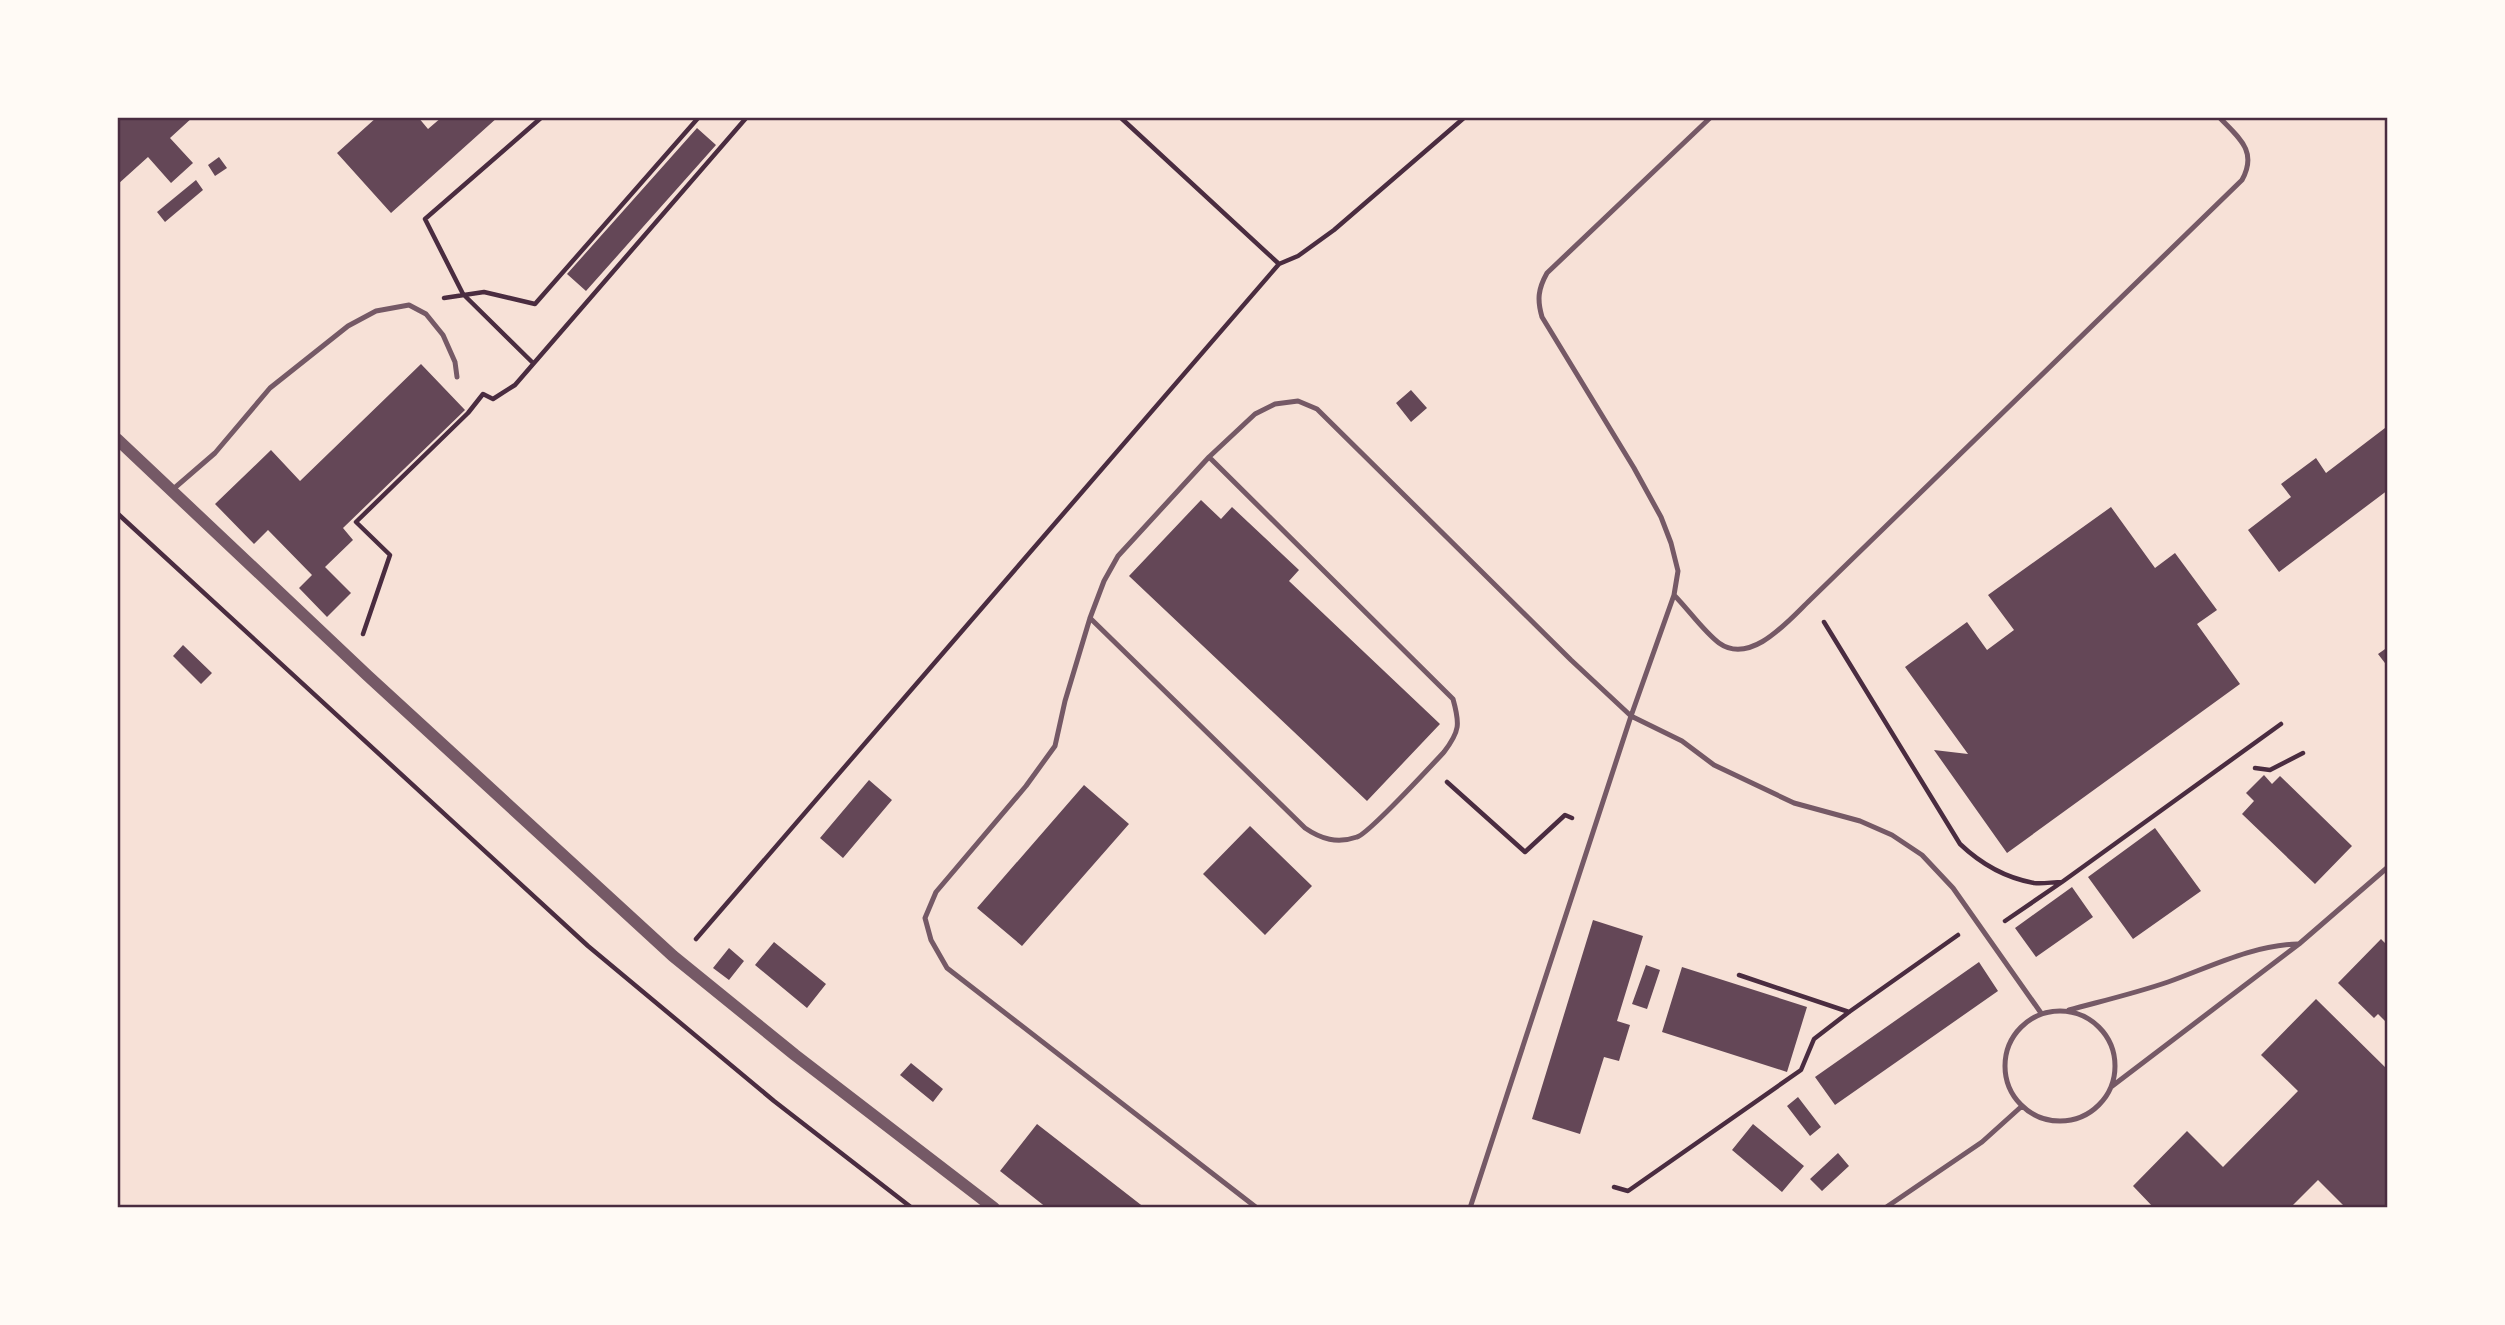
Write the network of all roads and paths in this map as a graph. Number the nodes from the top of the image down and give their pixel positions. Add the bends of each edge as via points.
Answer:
1 (542, 117) edge
2 (699, 117) edge
3 (747, 117) edge
4 (1120, 117) edge
5 (1465, 117) edge
6 (1711, 117) edge
7 (2219, 117) edge
8 (1279, 264) junction
9 (463, 294) junction
10 (409, 305) junction
11 (533, 363) junction
12 (457, 377) dead end
13 (117, 439) edge
14 (1209, 457) junction
15 (171, 491) junction
16 (117, 513) edge
17 (1674, 595) junction
18 (1810, 600) junction
19 (1090, 618) junction
20 (362, 637) dead end
21 (1631, 716) junction
22 (2281, 724) dead end
23 (2302, 753) dead end
24 (2255, 768) dead end
25 (1438, 790) dead end
26 (1596, 827) junction
27 (2388, 867) edge
28 (2062, 882) junction
29 (1977, 922) junction
30 (1986, 935) junction
31 (694, 941) dead end
32 (2299, 944) junction
33 (1739, 975) dead end
34 (2066, 1011) junction
35 (1849, 1012) junction
36 (2041, 1013) junction
37 (2111, 1087) junction
38 (2022, 1106) junction
39 (1614, 1187) dead end
40 (912, 1208) edge
41 (994, 1208) edge
42 (1257, 1208) edge
43 (1470, 1208) edge
44 (1885, 1208) edge

1 - 9 path via 425,219
2 - 9 path via 535,304 484,292
3 - 11 path
4 - 8 path
5 - 8 path via 1334,230
6 - 17 lane via 1546,273 1537,300 1542,317 1661,517 1678,570
7 - 18 lane via 2244,143 2249,156 2242,180
8 - 31 path
9 - 10 path
9 - 11 path
10 - 12 lane via 426,314 443,335
10 - 15 lane via 376,311 348,326 270,388 215,453
11 - 20 path via 515,385 493,399 483,394 356,522 390,555
13 - 15 street
14 - 19 lane via 1118,556
14 - 19 lane via 1453,699 1459,723 1454,739 1359,837 1321,839
14 - 21 lane via 1255,414 1275,404 1298,401 1317,409
15 - 41 street via 673,956
16 - 40 path via 589,946 774,1101
17 - 18 lane via 1720,644 1736,650 1766,641
17 - 21 lane
18 - 28 path via 1960,844 1997,870 2035,883
19 - 42 lane via 1055,746 936,892 925,918 930,940 947,968
21 - 26 lane
21 - 29 lane via 1682,741 1714,765 1794,803 1892,835 1922,855
22 - 28 path
23 - 24 path via 2270,770
25 - 26 path via 1447,781 1525,852 1565,815
26 - 43 lane
27 - 32 lane
28 - 30 path
29 - 30 lane
29 - 35 path
30 - 36 lane
32 - 34 lane via 2259,949 2165,983
32 - 37 lane
33 - 35 path
34 - 36 lane
34 - 37 lane via 2089,1020 2107,1038 2115,1070
35 - 39 path via 1814,1040 1801,1070 1628,1191
36 - 38 lane via 2018,1029 2006,1054 2007,1082
37 - 38 lane via 2098,1105 2064,1121 2048,1120
38 - 44 lane via 1982,1142

